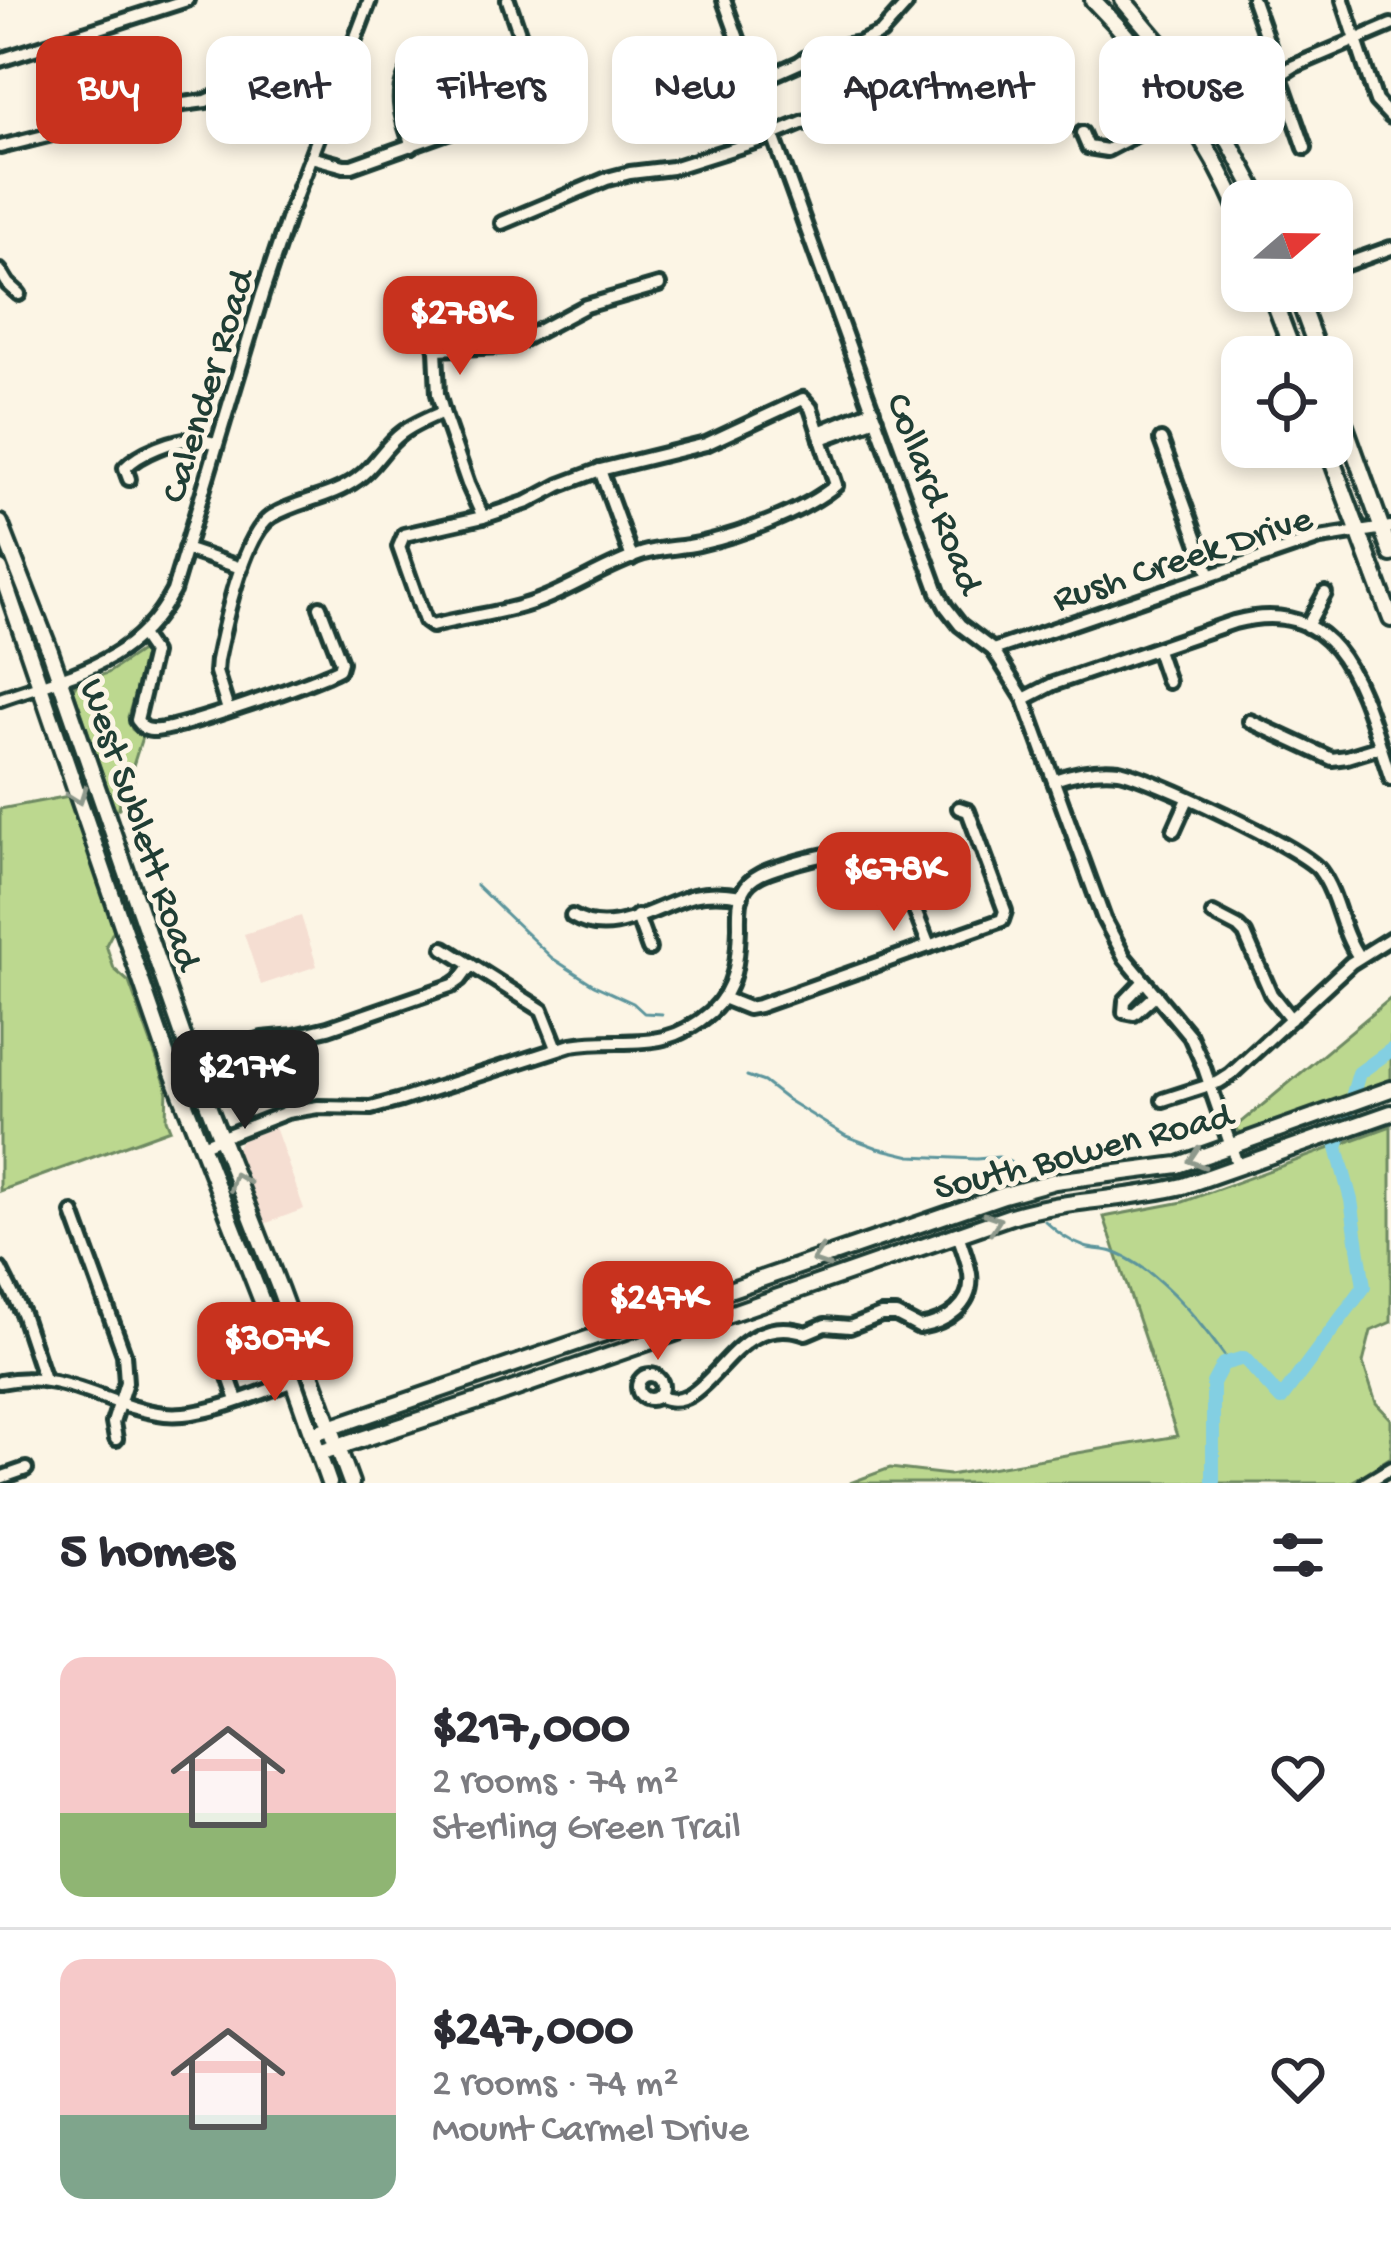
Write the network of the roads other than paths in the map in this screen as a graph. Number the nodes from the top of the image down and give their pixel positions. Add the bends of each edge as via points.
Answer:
1 (187, 0) edge
2 (370, 0) edge
3 (508, 0) edge
4 (724, 0) edge
5 (1093, 0) edge
6 (1123, 0) edge
7 (1253, 0) edge
8 (1343, 0) edge
9 (906, 5) dead end
10 (1391, 25) edge
11 (1148, 29) junction
12 (86, 33) junction
13 (87, 36) edge
14 (356, 36) edge
15 (737, 36) edge
16 (1125, 36) edge
17 (1141, 36) edge
18 (1154, 36) edge
19 (1265, 36) edge
20 (1357, 40) junction
21 (0, 60) edge
22 (1285, 71) edge
23 (777, 73) edge
24 (1285, 94) edge
25 (1391, 117) edge
26 (1082, 133) dead end
27 (36, 138) edge
28 (316, 144) edge
29 (745, 144) edge
30 (776, 144) edge
31 (1118, 144) edge
32 (1205, 144) edge
33 (1231, 144) edge
34 (412, 146) joint
35 (0, 147) edge
36 (1305, 148) dead end
37 (311, 157) junction
38 (1226, 180) edge
39 (1250, 180) edge
40 (502, 223) dead end
41 (1391, 248) edge
42 (1353, 262) edge
43 (0, 272) edge
44 (659, 285) dead end
45 (415, 286) dead end
46 (20, 294) dead end
47 (436, 349) junction
48 (443, 412) junction
49 (875, 415) junction
50 (820, 435) junction
51 (1161, 440) dead end
52 (216, 443) junction
53 (1353, 443) edge
54 (1335, 468) edge
55 (600, 470) junction
56 (129, 479) dead end
57 (483, 517) junction
58 (0, 523) edge
59 (1387, 528) edge
60 (1359, 532) junction
61 (185, 550) junction
62 (1391, 554) edge
63 (632, 558) junction
64 (242, 568) junction
65 (0, 569) edge
66 (1210, 575) junction
67 (1325, 593) dead end
68 (320, 608) dead end
69 (1391, 619) edge
70 (1307, 626) junction
71 (142, 637) junction
72 (993, 650) junction
73 (1157, 650) junction
74 (59, 678) junction
75 (1168, 682) dead end
76 (39, 686) junction
77 (1024, 698) junction
78 (0, 700) edge
79 (227, 710) junction
80 (1250, 721) dead end
81 (1380, 747) junction
82 (1391, 779) edge
83 (1054, 781) junction
84 (1188, 799) junction
85 (959, 808) dead end
86 (1174, 830) dead end
87 (742, 896) junction
88 (1213, 914) dead end
89 (572, 916) dead end
90 (637, 916) junction
91 (1391, 938) edge
92 (929, 946) junction
93 (444, 948) dead end
94 (650, 949) dead end
95 (1359, 957) junction
96 (471, 965) junction
97 (1144, 981) junction
98 (1156, 994) junction
99 (723, 998) junction
100 (1291, 1019) junction
101 (557, 1048) junction
102 (192, 1062) junction
103 (1210, 1085) junction
104 (1391, 1090) edge
105 (1163, 1100) dead end
106 (1391, 1113) edge
107 (220, 1138) junction
108 (202, 1145) junction
109 (1232, 1147) junction
110 (1238, 1167) junction
111 (73, 1214) dead end
112 (958, 1234) junction
113 (0, 1269) edge
114 (676, 1307) junction
115 (683, 1328) junction
116 (217, 1342) dead end
117 (484, 1376) junction
118 (44, 1379) junction
119 (293, 1381) junction
120 (0, 1382) edge
121 (658, 1396) dead end
122 (491, 1397) junction
123 (320, 1398) junction
124 (237, 1400) junction
125 (120, 1402) junction
126 (357, 1419) junction
127 (331, 1428) junction
128 (312, 1434) junction
129 (364, 1437) junction
130 (116, 1439) dead end
131 (337, 1446) junction
132 (319, 1453) junction
133 (1391, 1468) edge
134 (26, 1469) dead end
135 (0, 1478) edge
136 (329, 1483) edge
137 (352, 1483) edge
138 (1366, 1483) edge

1 - 12 street
2 - 14 street, Calender Road
3 - 34 street via 538,98
4 - 15 street, Collard Road
5 - 16 main road
6 - 11 main road
7 - 19 street
8 - 20 street
9 - 23 street via 881,33 818,50
10 - 20 street
11 - 17 main road
11 - 18 main road
12 - 13 street
12 - 21 street
20 - 22 street
20 - 25 street via 1376,101
24 - 36 street
26 - 31 street via 1088,147
27 - 35 street
28 - 37 street, Calender Road
29 - 40 street via 607,179
30 - 49 street, Collard Road
32 - 38 main road
33 - 39 main road
34 - 37 street via 352,166
37 - 52 street, Calender Road
41 - 42 street
43 - 46 street
44 - 47 street via 586,306 503,346
45 - 47 street
47 - 48 street
48 - 57 street
48 - 64 street via 402,433 347,486 265,521
49 - 50 street
49 - 72 street, Collard Road via 946,608
50 - 55 street via 802,399 706,444
50 - 63 street via 836,485 826,493 761,525
51 - 66 street
52 - 56 street via 185,440 133,459 125,467
52 - 61 street, Calender Road
53 - 59 main road
54 - 60 main road
55 - 57 street
55 - 63 street
57 - 63 street via 404,535 399,548 432,626 528,604
58 - 74 main road, West Sublett Road
59 - 60 street, Rush Creek Drive
59 - 62 main road
60 - 66 street, Rush Creek Drive
60 - 69 main road
61 - 64 street
61 - 71 street, Calender Road via 173,591
64 - 79 street via 217,660
65 - 76 main road, West Sublett Road
66 - 72 street, Rush Creek Drive
67 - 70 street
68 - 79 street via 339,669
70 - 73 street via 1249,619
70 - 81 street via 1346,659
71 - 74 street, Calender Road
71 - 79 street via 154,653 137,710 141,726 161,730
72 - 77 street, Collard Road
73 - 75 street
73 - 77 street
74 - 76 street, Calender Road
74 - 102 main road, West Sublett Road
76 - 78 street, Calender Road
76 -> 108 main road, West Sublett Road
77 - 83 street, Collard Road
80 - 81 street via 1332,759
81 - 82 street
83 - 84 street via 1117,771
83 - 97 street, Collard Road via 1104,920
84 - 86 street
84 - 95 street via 1313,863
85 - 92 street via 968,811 1005,911 1002,920
87 - 90 street via 710,893
87 - 92 street via 772,869 827,853 870,855 900,880
87 - 99 street via 737,963
88 - 100 street via 1246,934 1270,994
89 - 90 street via 597,926
90 - 94 street
91 - 95 street
92 - 99 street via 759,1006
93 - 96 street
95 - 100 street
96 - 101 street via 542,1010
96 - 102 street via 452,985 328,1028
97 - 98 street, Collard Road
97 - 98 street via 1124,1012 1134,1014
98 - 103 street, Collard Road via 1190,1036
99 - 101 street via 690,1027 654,1042
100 - 103 street
101 - 107 street via 401,1100 301,1109
102 - 107 main road, West Sublett Road
103 - 105 street
103 - 109 street, Collard Road
104 - 109 main road, South Bowen Road
106 - 110 main road, South Bowen Road
107 - 108 street
123 -> 107 main road, West Sublett Road
108 - 119 main road, West Sublett Road
109 - 110 street, Collard Road
109 -> 114 main road, South Bowen Road via 1164,1168 1022,1189
112 -> 110 main road, South Bowen Road via 1040,1207 1148,1194
111 - 125 street via 124,1354
112 - 115 main road, South Bowen Road
112 - 121 street via 969,1293 947,1319 919,1327 881,1315 806,1333 772,1328 740,1346 692,1394
113 - 118 street
114 - 115 main road
114 - 117 main road, South Bowen Road
115 - 122 main road, South Bowen Road
116 - 124 street
117 - 122 main road
117 - 126 main road, South Bowen Road
118 - 120 street
118 - 125 street
119 - 124 street
119 - 128 main road, West Sublett Road
122 - 129 main road, South Bowen Road
123 - 126 main road
123 - 127 main road, West Sublett Road
124 - 125 street via 174,1414
125 - 130 street
126 - 127 main road, South Bowen Road
127 - 128 main road, South Bowen Road
127 - 131 main road, West Sublett Road
128 - 132 main road, West Sublett Road
129 - 131 main road, South Bowen Road
129 - 137 main road via 353,1454
131 - 132 main road, South Bowen Road
131 - 137 main road, West Sublett Road
132 - 136 main road, West Sublett Road
133 - 138 street
134 - 135 street

